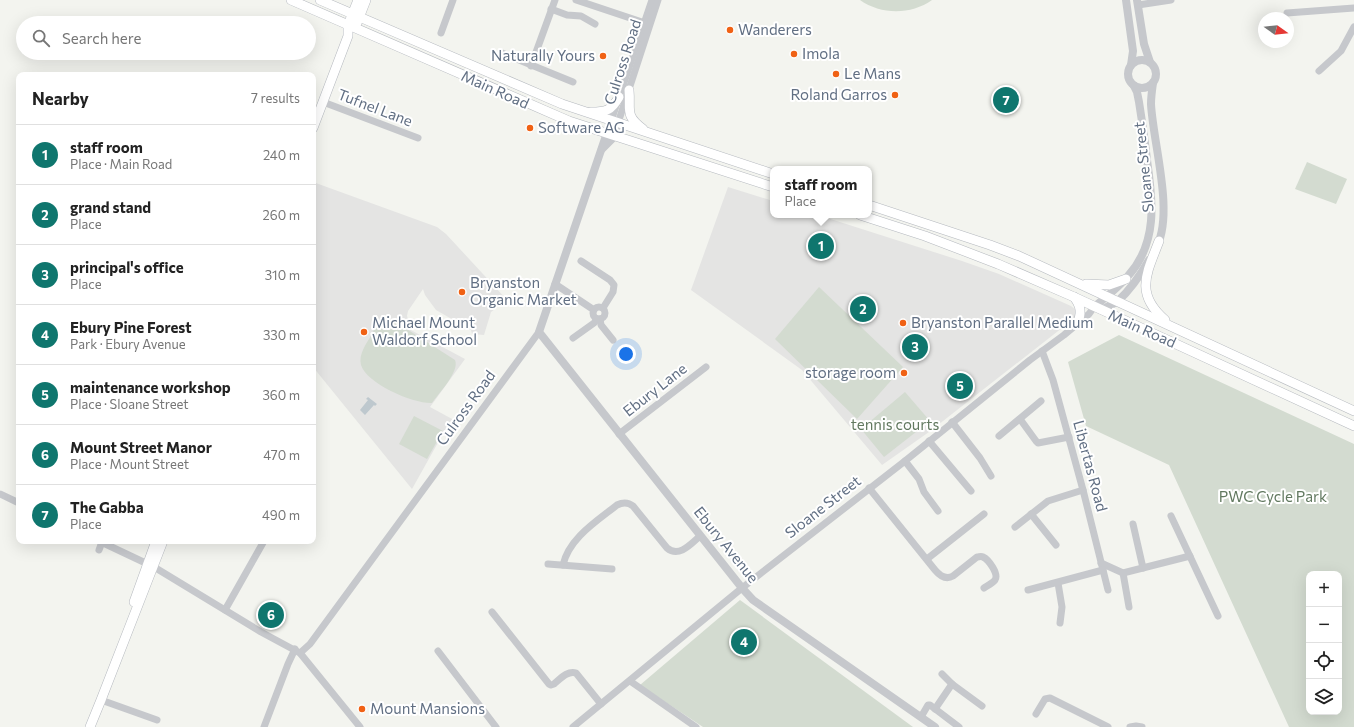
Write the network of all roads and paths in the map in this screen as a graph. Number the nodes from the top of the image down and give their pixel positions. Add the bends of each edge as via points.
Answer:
1 (291, 0) edge
2 (320, 0) edge
3 (356, 0) edge
4 (366, 0) edge
5 (453, 0) edge
6 (555, 0) edge
7 (576, 0) edge
8 (652, 0) edge
9 (658, 0) edge
10 (1126, 0) edge
11 (1171, 0) edge
12 (1138, 3) edge
13 (336, 7) junction
14 (1354, 8) edge
15 (552, 9) junction
16 (1294, 12) edge
17 (356, 16) junction
18 (1129, 22) junction
19 (647, 23) junction
20 (595, 24) dead end
21 (352, 27) junction
22 (1354, 27) edge
23 (441, 33) dead end
24 (1142, 33) junction
25 (374, 36) junction
26 (1131, 40) junction
27 (342, 53) junction
28 (502, 53) dead end
29 (1150, 62) junction
30 (1131, 65) junction
31 (531, 66) junction
32 (1319, 72) dead end
33 (573, 82) dead end
34 (1153, 83) junction
35 (1134, 86) junction
36 (629, 90) junction
37 (619, 97) junction
38 (323, 102) junction
39 (583, 112) junction
40 (316, 120) edge
41 (614, 122) junction
42 (648, 132) junction
43 (610, 135) junction
44 (418, 138) dead end
45 (770, 173) edge
46 (770, 186) edge
47 (872, 206) edge
48 (869, 218) edge
49 (1159, 241) junction
50 (581, 261) dead end
51 (1126, 279) junction
52 (1080, 283) junction
53 (555, 284) junction
54 (1074, 297) junction
55 (1107, 297) junction
56 (1117, 301) junction
57 (603, 308) junction
58 (594, 310) junction
59 (1096, 310) junction
60 (598, 319) junction
61 (1077, 324) junction
62 (1169, 324) junction
63 (539, 332) junction
64 (573, 338) dead end
65 (613, 340) dead end
66 (1042, 351) junction
67 (706, 367) dead end
68 (1042, 401) dead end
69 (1354, 411) edge
70 (1020, 419) junction
71 (952, 422) junction
72 (1354, 426) edge
73 (620, 434) junction
74 (999, 436) dead end
75 (1069, 437) junction
76 (928, 441) junction
77 (905, 461) junction
78 (991, 476) dead end
79 (869, 488) junction
80 (1083, 490) junction
81 (971, 491) dead end
82 (0, 494) edge
83 (16, 502) edge
84 (938, 511) dead end
85 (984, 514) dead end
86 (1031, 514) junction
87 (1171, 516) dead end
88 (1133, 524) dead end
89 (1014, 528) dead end
90 (700, 536) junction
91 (100, 544) edge
92 (104, 544) edge
93 (155, 544) edge
94 (161, 544) edge
95 (262, 544) edge
96 (1056, 545) dead end
97 (99, 550) dead end
98 (1190, 556) junction
99 (927, 559) junction
100 (548, 564) dead end
101 (150, 566) junction
102 (563, 566) junction
103 (1102, 567) junction
104 (1143, 568) junction
105 (612, 569) dead end
106 (1123, 573) junction
107 (1058, 582) junction
108 (742, 588) junction
109 (984, 588) dead end
110 (1028, 590) dead end
111 (1108, 590) dead end
112 (1129, 608) dead end
113 (225, 610) junction
114 (492, 612) dead end
115 (1218, 616) dead end
116 (1060, 623) dead end
117 (438, 650) dead end
118 (298, 651) junction
119 (942, 674) dead end
120 (630, 681) junction
121 (952, 684) junction
122 (102, 700) junction
123 (601, 704) junction
124 (982, 706) dead end
125 (935, 709) junction
126 (1036, 714) dead end
127 (921, 717) junction
128 (157, 720) dead end
129 (90, 727) edge
130 (264, 727) edge
131 (360, 727) edge
132 (496, 727) edge
133 (573, 727) edge
134 (696, 727) edge
135 (935, 727) edge
136 (959, 727) edge
137 (1108, 727) edge
138 (1130, 727) edge
139 (1142, 727) edge

1 - 21 main road, Main Road
2 - 13 main road, Main Road
3 - 13 main road
3 - 17 main road
4 - 17 main road
5 - 23 street
6 - 15 street
7 - 19 street
8 - 19 street, Culross Road
9 - 19 street, Culross Road
10 - 18 street
11 - 12 street
12 - 18 street via 1133,8
12 - 24 street
13 - 17 main road, Main Road
14 - 16 street
15 - 20 street via 567,15 581,16
15 - 31 street
17 - 21 main road
17 - 39 main road, Main Road
18 - 26 street
19 - 36 street, Culross Road
19 - 37 street, Culross Road
21 - 25 main road, Main Road
21 - 27 main road
22 - 32 street via 1341,51
24 - 26 street
24 - 29 street via 1144,48
25 - 27 main road via 360,35 352,38
25 - 43 main road, Main Road via 546,112
26 - 30 street
27 - 38 main road
28 - 31 street
29 - 30 street via 1142,60
29 - 34 street via 1156,74
30 - 35 street via 1128,76
31 - 33 street
34 - 35 street via 1142,88
34 - 49 street, Sloane Street via 1151,104 1164,206
35 - 51 street, Sloane Street via 1139,102 1152,215 1148,241 1140,259
36 - 41 street, Culross Road
36 - 42 main road via 629,113 637,124
37 - 39 main road via 615,105 607,111
37 - 41 street, Culross Road
38 - 40 main road
38 - 44 street, Tufnel Lane
39 - 41 main road, Main Road
41 - 42 main road, Main Road
41 - 43 street, Culross Road
42 - 45 main road, Main Road
43 - 46 main road, Main Road
43 - 53 street, Culross Road via 600,151
47 - 52 main road, Main Road via 1009,252
48 - 54 main road, Main Road via 963,250
49 - 56 street, Sloane Street via 1143,270
49 - 62 main road via 1147,271 1145,289 1153,307
50 - 57 street via 614,284 613,292
51 - 52 main road via 1109,285
51 - 55 street, Sloane Street
52 - 55 main road, Main Road
53 - 58 street
53 - 63 street, Culross Road
54 - 59 main road, Main Road
54 - 61 main road via 1080,310
55 - 56 main road, Main Road
55 - 59 street, Sloane Street
56 - 59 street, Sloane Street
56 - 62 main road, Main Road
57 - 58 street
57 - 60 street via 605,315
58 - 60 street via 594,315
59 - 61 street, Sloane Street
59 - 72 main road, Main Road
60 - 64 street
60 - 65 street
61 - 66 street, Sloane Street
62 - 69 main road, Main Road
63 - 73 street, Ebury Avenue
63 - 118 street, Culross Road via 310,644
66 - 71 street, Sloane Street
66 - 75 street, Libertas Road
67 - 73 street, Ebury Lane
68 - 70 street
70 - 74 street
70 - 75 street via 1038,443
71 - 76 street, Sloane Street
71 - 78 street
73 - 90 street, Ebury Avenue
75 - 80 street, Libertas Road
76 - 77 street, Sloane Street
76 - 81 street
77 - 79 street, Sloane Street
77 - 84 street
79 - 99 street
79 - 108 street, Sloane Street
80 - 86 street via 1048,501
80 - 103 street, Libertas Road
82 - 83 street
85 - 99 street
86 - 89 street
86 - 96 street
87 - 98 street
88 - 104 street
90 - 102 street via 681,551 671,551 633,506 623,503 617,505 578,537
90 - 108 street, Ebury Avenue
91 - 97 street
92 - 101 street
93 - 101 main road
94 - 101 main road
95 - 113 street
98 - 104 street
98 - 115 street
99 - 109 street via 939,574 947,578 977,557 983,557 996,576 994,581
100 - 102 street
101 - 113 street
101 - 122 main road via 123,633 119,653
102 - 105 street
103 - 106 street
103 - 107 street
103 - 111 street, Libertas Road
104 - 106 street
106 - 112 street
107 - 110 street
107 - 116 street via 1062,604
108 - 120 street, Sloane Street
108 - 127 street, Ebury Avenue via 758,604
113 - 118 street
114 - 123 street via 549,684 554,684 569,673 576,673
117 - 132 street
118 - 130 street, Culross Road via 288,664
118 - 131 street
119 - 121 street
120 - 123 street, Sloane Street
120 - 134 street
121 - 124 street
121 - 125 street
122 - 128 street
122 - 129 main road
123 - 133 street, Sloane Street
125 - 127 street via 928,705
125 - 136 street
126 - 137 street via 1045,699 1050,698
127 - 135 street, Ebury Avenue
138 - 139 street

